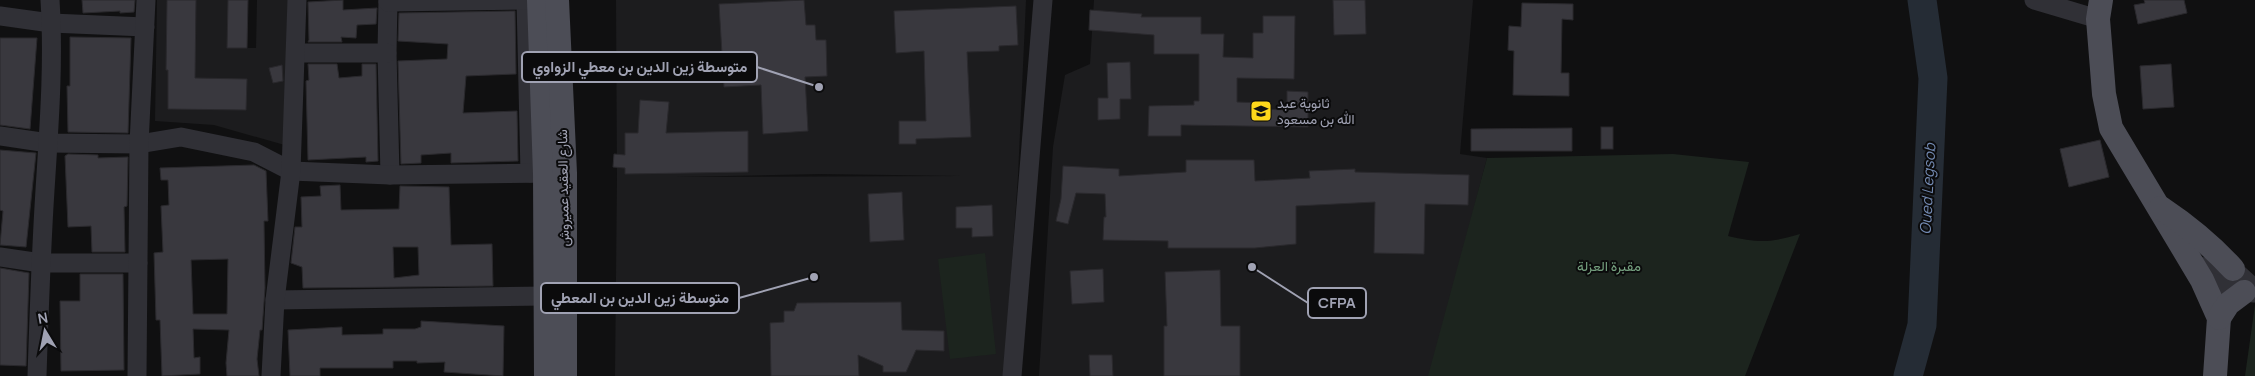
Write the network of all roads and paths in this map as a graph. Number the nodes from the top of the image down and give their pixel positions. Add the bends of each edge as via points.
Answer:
1 (50, 0) edge
2 (146, 0) edge
3 (297, 0) edge
4 (526, 0) edge
5 (539, 0) edge
6 (557, 0) edge
7 (1044, 0) edge
8 (388, 1) edge
9 (2041, 2) edge
10 (2099, 9) edge
11 (0, 16) edge
12 (51, 23) junction
13 (145, 27) junction
14 (296, 53) junction
15 (387, 53) junction
16 (0, 136) edge
17 (48, 143) junction
18 (139, 144) junction
19 (291, 171) junction
20 (546, 173) junction
21 (390, 175) junction
22 (2157, 206) junction
23 (0, 258) edge
24 (41, 263) junction
25 (138, 263) junction
26 (2233, 269) junction
27 (2198, 273) junction
28 (2251, 291) edge
29 (545, 296) junction
30 (275, 300) junction
31 (2220, 318) junction
32 (37, 376) edge
33 (137, 376) edge
34 (271, 376) edge
35 (546, 376) edge
36 (565, 376) edge
37 (1012, 376) edge
38 (2215, 376) edge

1 - 12 street
2 - 13 street
3 - 14 street
4 - 8 street
4 - 20 street
5 - 20 main road, شارع العقيد عميروش
6 - 20 main road, شارع العقيد عميروش
7 - 37 street
8 - 15 street
9 - 10 street
10 - 22 main road via 2104,94 2111,128
11 - 12 street
12 - 13 street
12 - 17 street
13 - 18 street
14 - 15 street
14 - 19 street
15 - 21 street
16 - 17 street
17 - 18 street
17 - 24 street
18 - 19 street via 182,137 254,152
18 - 25 street
19 - 21 street
19 - 30 street
20 - 21 street
20 - 29 main road, شارع العقيد عميروش
20 - 36 main road, شارع العقيد عميروش
22 - 26 main road via 2190,227
22 - 27 main road
23 - 24 street
24 - 25 street
24 - 32 street
25 - 33 street
26 - 27 street
26 - 28 street
27 - 28 street
27 - 31 main road
28 - 31 main road via 2228,304
29 - 30 street
29 - 35 main road, شارع العقيد عميروش
30 - 34 street
31 - 38 main road

